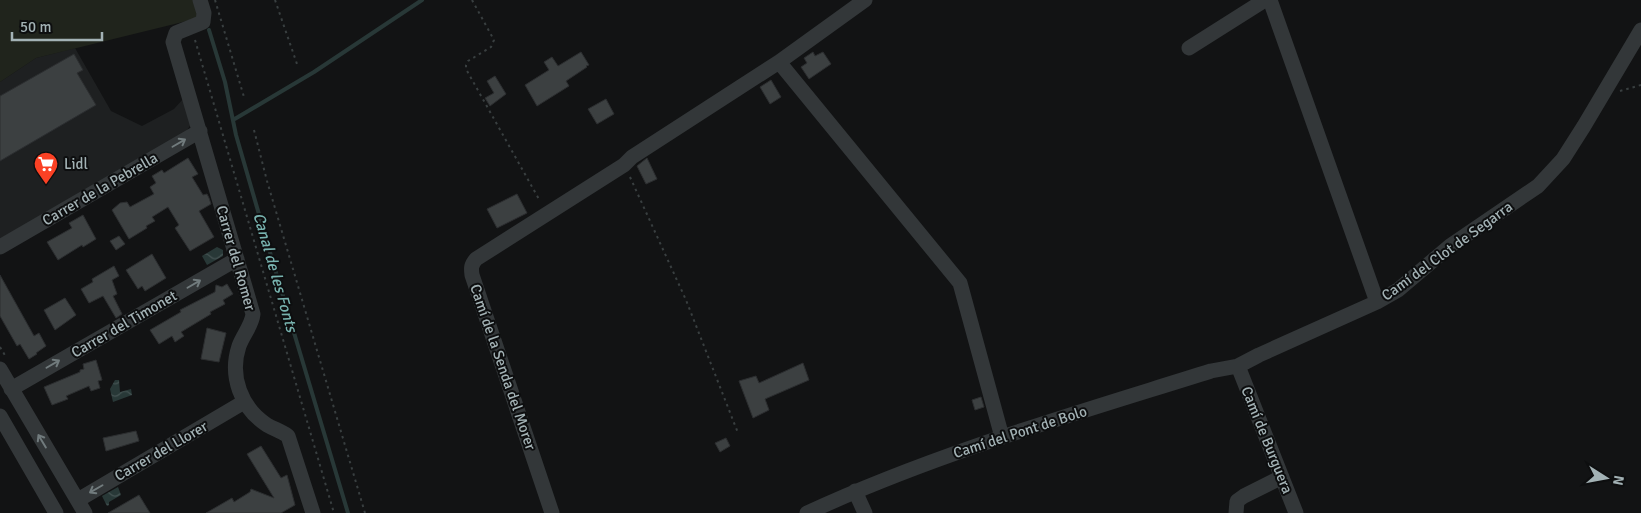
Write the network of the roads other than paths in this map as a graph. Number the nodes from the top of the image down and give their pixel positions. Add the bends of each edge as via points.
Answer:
1 (200, 0) edge
2 (865, 0) edge
3 (1265, 0) edge
4 (1270, 0) edge
5 (1641, 30) edge
6 (1189, 48) dead end
7 (778, 62) junction
8 (200, 131) junction
9 (0, 246) edge
10 (237, 260) junction
11 (1377, 302) junction
12 (1238, 366) junction
13 (0, 369) edge
14 (12, 389) junction
15 (244, 402) junction
16 (0, 416) edge
17 (1002, 437) junction
18 (1282, 477) junction
19 (855, 491) junction
20 (81, 507) edge
21 (312, 512) edge
22 (56, 513) edge
23 (552, 513) edge
24 (807, 513) edge
25 (865, 513) edge
26 (1236, 513) edge
27 (1296, 513) edge

1 - 8 street, Carrer del Romer via 205,18 203,22 176,33 173,42
2 - 7 street, Camí de la Senda del Morer
3 - 6 street
4 - 11 street
5 - 11 street, Camí del Clot de Segarra via 1584,126 1562,159 1538,186 1450,246 1398,290
7 - 17 street via 960,283
7 - 23 street, Camí de la Senda del Morer via 476,259 471,268
9 -> 8 street, Carrer de la Pebrella
8 - 10 street, Carrer del Romer
14 -> 10 street, Carrer del Timonet
10 - 15 street, Carrer del Romer via 253,314 239,347 236,364 237,383
11 - 12 street, Camí del Clot de Segarra
12 - 17 street, Camí del Pont de Bolo
12 - 18 street, Camí de Burguera
13 - 14 street
20 -> 14 street
15 -> 20 street, Carrer del Llorer
15 - 21 street, Carrer del Romer via 266,424 288,436
16 - 22 street
17 - 19 street, Camí del Pont de Bolo
18 - 26 street via 1237,501
18 - 27 street, Camí de Burguera
19 - 24 street, Camí del Pont de Bolo
19 - 25 street

